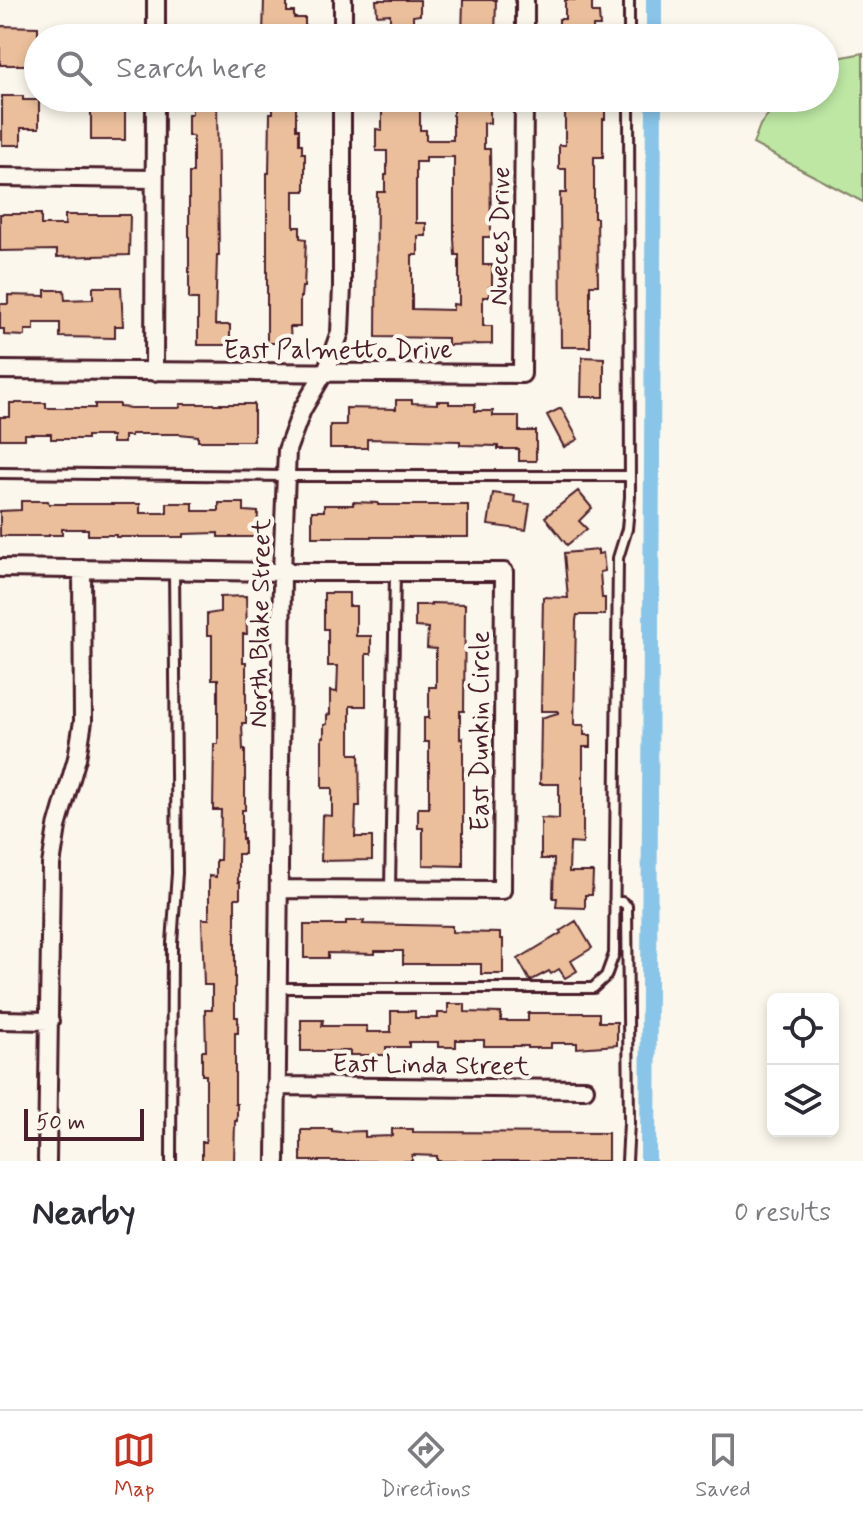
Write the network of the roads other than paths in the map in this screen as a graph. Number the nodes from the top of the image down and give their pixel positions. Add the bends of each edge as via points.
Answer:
1 (156, 0) edge
2 (343, 0) edge
3 (525, 0) edge
4 (629, 0) edge
5 (156, 24) edge
6 (343, 24) edge
7 (525, 24) edge
8 (629, 24) edge
9 (155, 112) edge
10 (342, 112) edge
11 (524, 112) edge
12 (629, 112) edge
13 (0, 177) edge
14 (154, 179) junction
15 (0, 370) edge
16 (154, 372) junction
17 (323, 374) junction
18 (522, 374) joint
19 (0, 473) edge
20 (285, 476) junction
21 (630, 476) junction
22 (0, 568) edge
23 (82, 569) junction
24 (174, 570) junction
25 (282, 572) junction
26 (395, 572) junction
27 (280, 889) junction
28 (390, 890) junction
29 (614, 902) junction
30 (278, 988) junction
31 (0, 1020) edge
32 (50, 1021) junction
33 (276, 1086) junction
34 (585, 1089) dead end
35 (47, 1161) edge
36 (171, 1161) edge
37 (276, 1161) edge
38 (627, 1161) edge

1 - 5 street
2 - 6 street
3 - 7 street
4 - 8 lane
9 - 14 street
10 - 17 street, North Blake Street via 340,332
11 - 18 street, Nueces Drive
12 - 21 lane
13 - 14 street
14 - 16 street
15 - 16 street, East Palmetto Drive
16 - 17 street, East Palmetto Drive
17 - 18 street, East Palmetto Drive
17 - 20 street, North Blake Street via 287,450
19 - 20 lane
20 - 21 lane
20 - 25 street, North Blake Street
21 - 29 lane via 627,529 618,558
22 - 23 street, East Dunkin Circle
23 - 24 street, East Dunkin Circle
23 - 32 street via 83,721 51,865
24 - 25 street, East Dunkin Circle
24 - 36 lane via 177,873
25 - 26 street, East Dunkin Circle
25 - 27 street, North Blake Street
26 - 28 lane
26 - 28 street, East Dunkin Circle via 504,572 502,890
27 - 28 street, East Dunkin Circle
27 - 30 street, North Blake Street
29 - 30 lane via 614,954 606,976 593,988
29 - 38 lane via 627,906
30 - 33 street, North Blake Street
31 - 32 street
32 - 35 street
33 - 34 street, East Linda Street
33 - 37 street, North Blake Street

